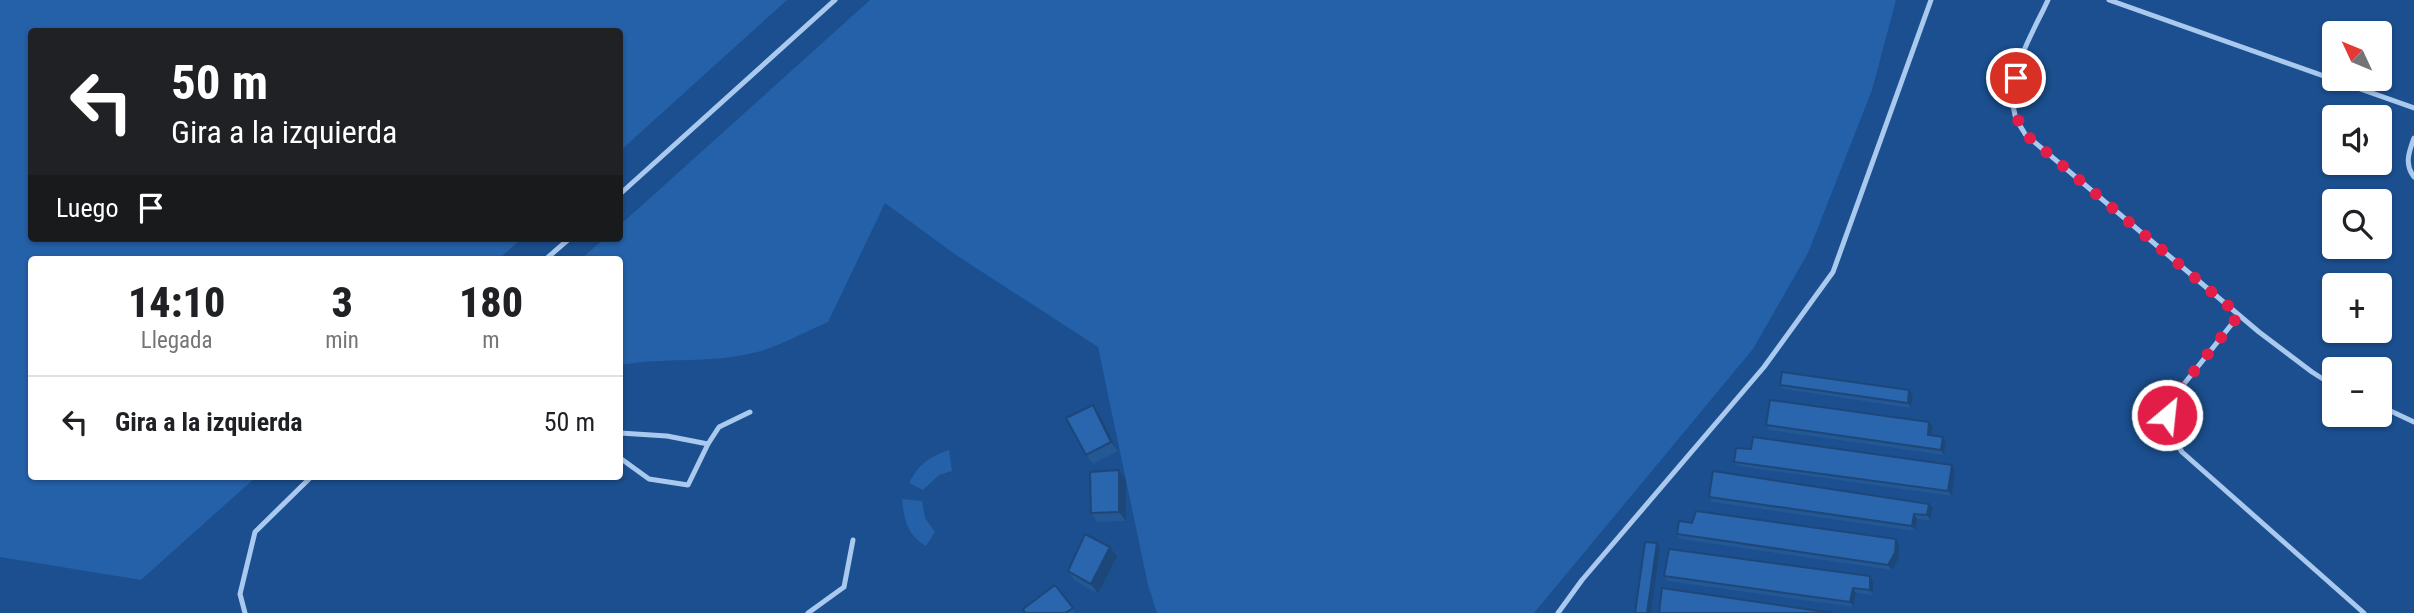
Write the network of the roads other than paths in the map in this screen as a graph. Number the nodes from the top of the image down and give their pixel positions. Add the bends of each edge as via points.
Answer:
1 (835, 0) edge
2 (1931, 0) edge
3 (2048, 0) edge
4 (2109, 0) edge
5 (2414, 108) edge
6 (2414, 138) edge
7 (2411, 160) edge
8 (2414, 177) edge
9 (623, 191) edge
10 (565, 242) edge
11 (549, 256) edge
12 (2239, 315) junction
13 (2322, 378) edge
14 (750, 412) dead end
15 (2392, 412) edge
16 (2414, 422) edge
17 (623, 433) edge
18 (708, 443) junction
19 (623, 460) edge
20 (308, 480) edge
21 (853, 540) dead end
22 (245, 613) edge
23 (807, 613) edge
24 (1558, 613) edge
25 (2364, 613) edge

1 - 9 lane
2 - 24 lane via 1833,272 1763,367
3 - 12 lane via 2020,63 2013,93 2015,116 2025,134
4 - 5 lane
6 - 7 lane
7 - 8 lane
10 - 11 lane
12 - 13 lane
12 - 25 lane via 2172,399 2167,415 2169,432 2182,452
14 - 18 lane via 719,427
15 - 16 lane
17 - 18 lane
18 - 19 lane via 688,485 649,479
20 - 22 lane via 255,532 240,594
21 - 23 lane via 844,587

